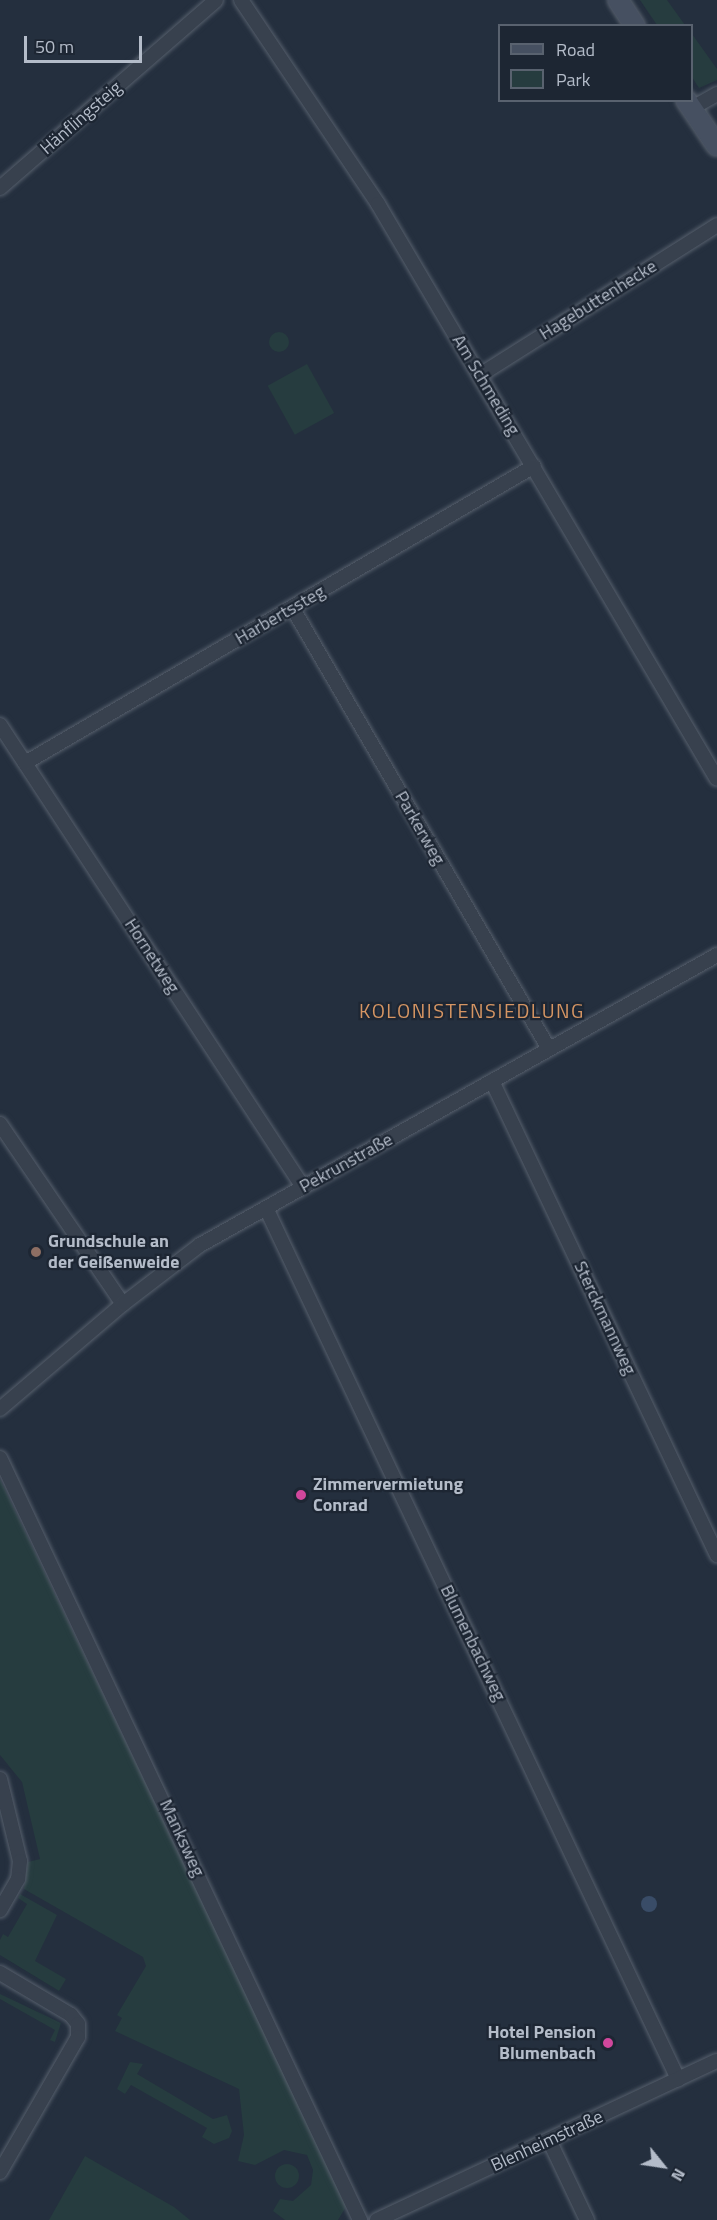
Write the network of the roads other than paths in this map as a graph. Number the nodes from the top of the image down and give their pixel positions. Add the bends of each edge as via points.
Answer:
1 (216, 0) edge
2 (241, 0) edge
3 (618, 0) edge
4 (634, 24) edge
5 (717, 94) edge
6 (689, 104) edge
7 (717, 146) edge
8 (0, 188) edge
9 (717, 225) edge
10 (480, 375) junction
11 (534, 466) junction
12 (292, 608) junction
13 (0, 725) edge
14 (25, 763) junction
15 (717, 779) edge
16 (717, 955) edge
17 (549, 1049) junction
18 (492, 1081) junction
19 (0, 1124) edge
20 (303, 1187) junction
21 (266, 1209) junction
22 (123, 1304) junction
23 (0, 1409) edge
24 (0, 1458) edge
25 (717, 1555) edge
26 (0, 1779) edge
27 (0, 1910) edge
28 (0, 1974) edge
29 (717, 2061) edge
30 (678, 2079) junction
31 (549, 2140) junction
32 (2, 2164) edge
33 (360, 2220) edge
34 (377, 2220) edge
35 (587, 2220) edge

1 - 8 street, Hänflingsteig
2 - 10 street, Am Schmeding via 346,153
3 - 4 street
5 - 6 street
6 - 7 street
9 - 10 street, Hagebuttenhecke
10 - 11 street, Am Schmeding
11 - 12 street, Harbertssteg
11 - 15 street, Am Schmeding
12 - 14 street, Harbertssteg
12 - 17 street, Parkerweg
13 - 14 street, Hornetweg
14 - 20 street, Hornetweg
16 - 17 street, Pekrunstraße
17 - 18 street, Pekrunstraße
18 - 20 street, Pekrunstraße
18 - 25 street, Sterckmannweg
19 - 22 street
20 - 21 street, Pekrunstraße
21 - 22 street, Pekrunstraße via 200,1245
21 - 30 street, Blumenbachweg
22 - 23 street, Pekrunstraße
24 - 33 street, Manksweg
26 - 27 street via 20,1861 18,1879
28 - 32 street via 71,2015 78,2024 78,2037 63,2065
29 - 30 street, Blenheimstraße
30 - 31 street, Blenheimstraße
31 - 34 street, Blenheimstraße
31 - 35 street

